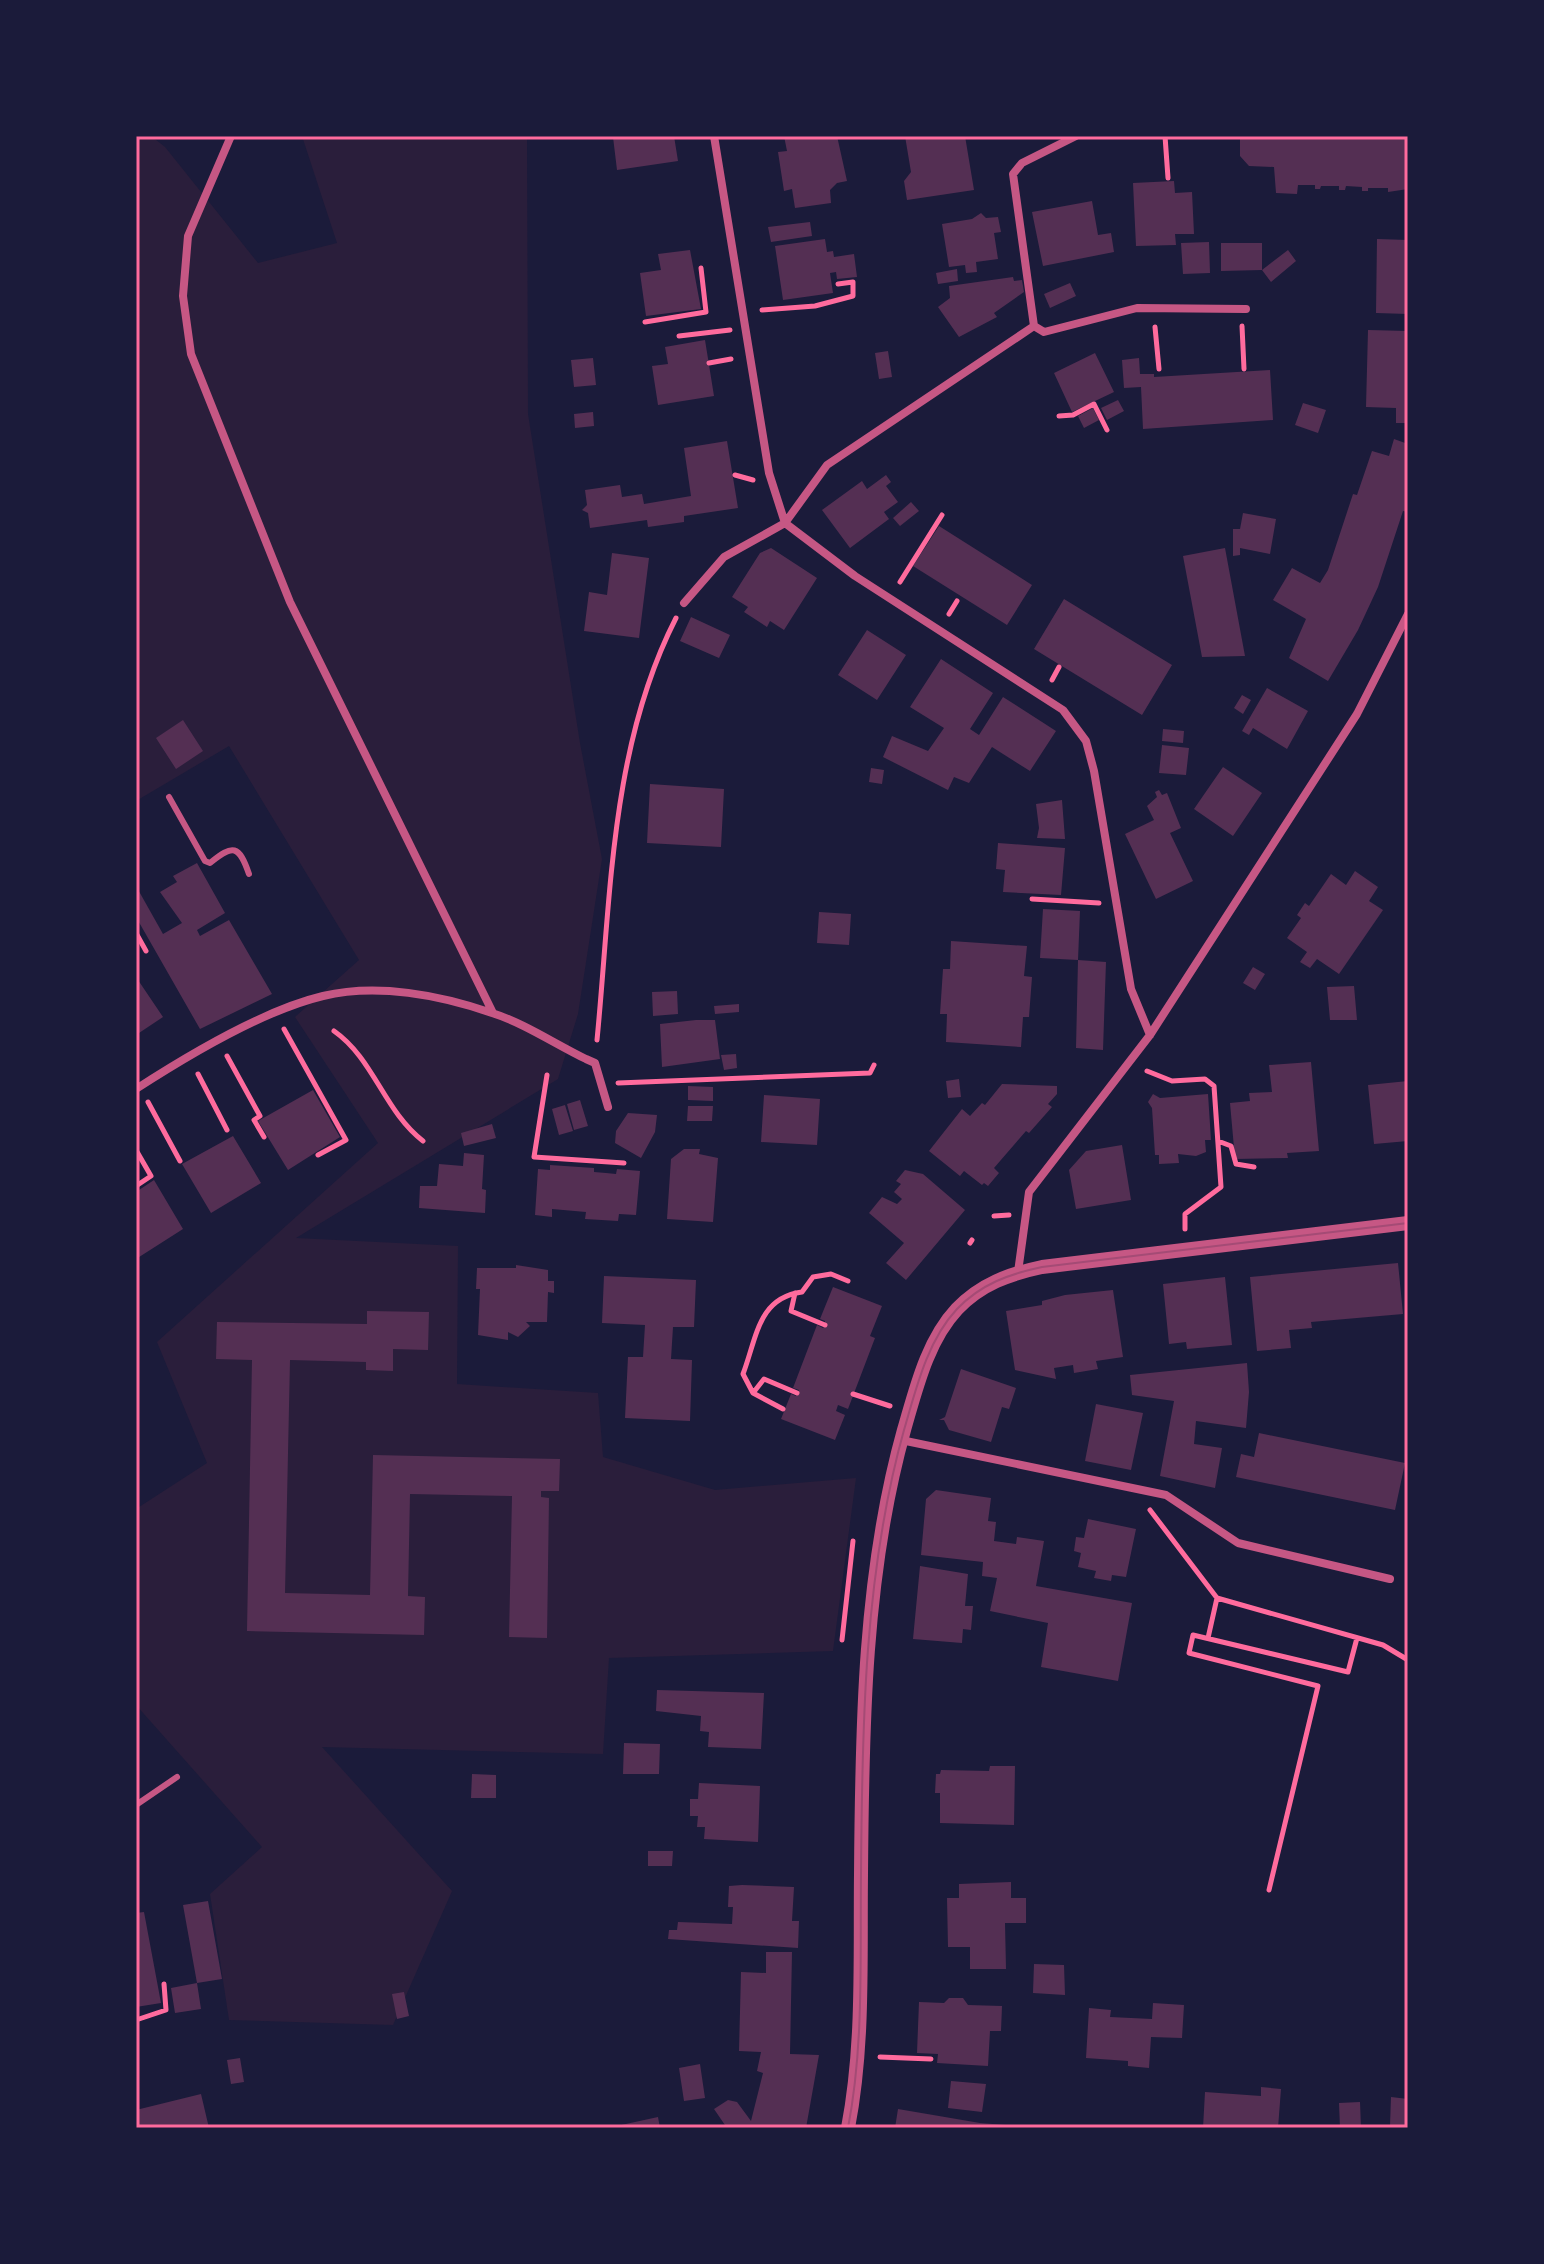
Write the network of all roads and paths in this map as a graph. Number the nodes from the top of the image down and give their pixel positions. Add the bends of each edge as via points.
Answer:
1 (231, 136) edge
2 (714, 136) edge
3 (1076, 136) edge
4 (1165, 136) edge
5 (1168, 178) dead end
6 (701, 268) dead end
7 (838, 284) dead end
8 (1155, 309) junction
9 (1244, 310) joint
10 (744, 311) junction
11 (645, 322) dead end
12 (1034, 326) junction
13 (747, 328) junction
14 (679, 336) dead end
15 (1159, 369) dead end
16 (1244, 369) dead end
17 (1059, 416) dead end
18 (1107, 430) dead end
19 (942, 515) dead end
20 (785, 523) junction
21 (891, 598) junction
22 (684, 603) joint
23 (1408, 614) edge
24 (169, 797) dead end
25 (249, 874) dead end
26 (1032, 899) dead end
27 (1117, 904) junction
28 (136, 933) edge
29 (146, 951) dead end
30 (493, 1013) junction
31 (276, 1014) junction
32 (334, 1031) dead end
33 (1150, 1035) junction
34 (597, 1040) dead end
35 (219, 1041) junction
36 (189, 1057) junction
37 (874, 1065) dead end
38 (1127, 1065) junction
39 (547, 1075) dead end
40 (634, 1082) dead end
41 (138, 1088) edge
42 (608, 1107) dead end
43 (227, 1130) dead end
44 (264, 1137) dead end
45 (423, 1141) dead end
46 (1218, 1141) junction
47 (136, 1150) edge
48 (318, 1155) dead end
49 (180, 1161) dead end
50 (624, 1163) dead end
51 (1254, 1167) dead end
52 (136, 1186) edge
53 (1185, 1214) dead end
54 (1003, 1215) dead end
55 (994, 1216) dead end
56 (1408, 1223) edge
57 (1018, 1272) junction
58 (848, 1281) dead end
59 (795, 1293) junction
60 (825, 1325) dead end
61 (753, 1393) junction
62 (797, 1393) dead end
63 (853, 1394) dead end
64 (888, 1405) dead end
65 (783, 1409) dead end
66 (901, 1440) junction
67 (1139, 1488) junction
68 (853, 1541) dead end
69 (1390, 1579) dead end
70 (1217, 1598) junction
71 (1208, 1638) junction
72 (1357, 1638) junction
73 (842, 1640) dead end
74 (1408, 1660) edge
75 (177, 1777) dead end
76 (136, 1805) edge
77 (1269, 1890) dead end
78 (164, 1984) dead end
79 (136, 2020) edge
80 (858, 2056) junction
81 (931, 2059) dead end
82 (848, 2128) edge

1 - 30 street via 188,236 183,296 191,354 290,602
2 - 10 street
3 - 12 street via 1022,163 1013,174
4 - 5 path
6 - 11 path via 706,312
7 - 10 path via 853,282 853,296 815,306
8 - 9 street
8 - 12 street via 1119,311 1044,332
8 - 15 path
9 - 16 path
10 - 13 street
12 - 20 street via 827,465
13 - 14 path
13 - 20 street via 769,473
17 - 18 path via 1094,404
19 - 21 path
20 - 21 street
20 - 22 street via 724,557
21 - 27 street via 1043,695 1077,724 1094,771
22 - 34 path via 659,651 631,738
23 - 33 street via 1356,717
24 - 25 lane via 205,861 235,850
26 - 27 path
27 - 33 street via 1131,989
28 - 29 path
30 - 31 street via 375,990 324,995
30 - 42 street via 595,1063
31 - 35 street
31 - 48 path via 346,1140
32 - 45 path via 354,1045 403,1126
33 - 38 street
35 - 36 street
35 - 44 path via 260,1116 254,1120
36 - 41 street
36 - 43 path
37 - 40 path via 870,1073
38 - 46 path via 1172,1081 1210,1082
38 - 57 street via 1029,1192
39 - 50 path via 534,1157
41 - 49 path
46 - 51 path via 1231,1146 1236,1164
46 - 53 path via 1221,1187
47 - 52 path via 151,1176
54 - 55 path
56 - 57 street
57 - 66 street via 985,1286 947,1323 915,1389
58 - 59 path via 831,1274 813,1277
59 - 60 path via 791,1311
59 - 61 path via 768,1306 743,1374
61 - 62 path via 764,1379
61 - 65 path
63 - 64 path
66 - 67 street
66 - 80 street via 888,1497 869,1647
67 - 69 street via 1166,1495 1238,1543
67 - 70 path via 1154,1520
68 - 73 path
70 - 71 path
70 - 72 path
71 - 72 path via 1348,1672
71 - 77 path via 1193,1635 1189,1653 1318,1686
72 - 74 path
75 - 76 lane
78 - 79 path via 166,2010
80 - 81 path
80 - 82 street

